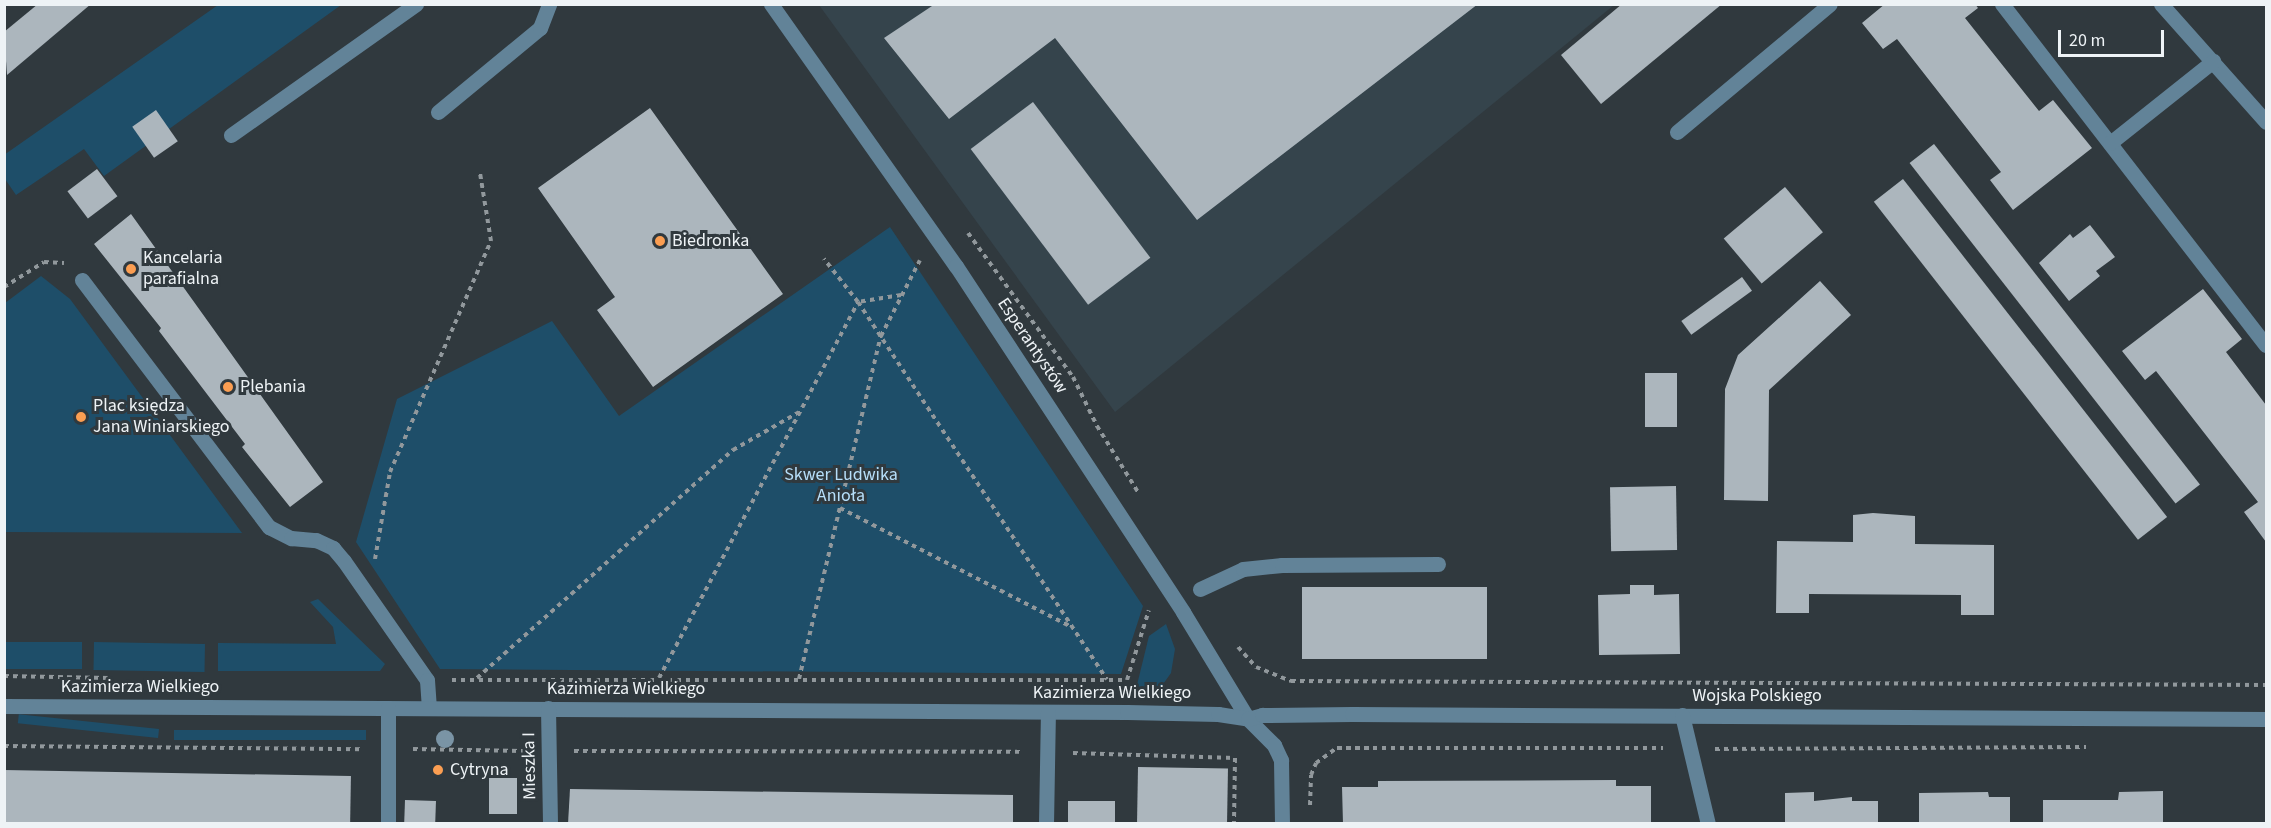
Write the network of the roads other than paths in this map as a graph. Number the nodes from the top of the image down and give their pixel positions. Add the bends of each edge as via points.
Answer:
1 (416, 4) edge
2 (549, 4) edge
3 (771, 4) edge
4 (1830, 4) edge
5 (2002, 4) edge
6 (2161, 4) edge
7 (2213, 61) junction
8 (438, 112) dead end
9 (2266, 122) edge
10 (1677, 132) dead end
11 (231, 135) dead end
12 (2110, 143) junction
13 (82, 280) road end
14 (2266, 345) edge
15 (1438, 564) dead end
16 (1200, 589) dead end
17 (4, 706) edge
18 (388, 708) junction
19 (429, 708) junction
20 (548, 708) junction
21 (1048, 712) junction
22 (1682, 716) junction
23 (1248, 719) junction
24 (2266, 719) edge
25 (387, 824) edge
26 (550, 824) edge
27 (1046, 824) edge
28 (1282, 824) edge
29 (1708, 824) edge

1 - 11 street
2 - 8 street via 540,28
3 - 23 street, Esperantystów via 956,266 1183,612
4 - 10 street
5 - 12 street
6 - 7 street
7 - 9 street
7 - 12 street
12 - 14 street
13 - 19 street via 269,527 291,538 316,540 333,548 369,592 427,680
15 - 16 street via 1282,565 1244,569
17 - 18 street, Kazimierza Wielkiego
18 - 19 street, Kazimierza Wielkiego
18 - 25 street
19 - 20 street, Kazimierza Wielkiego
20 - 21 street, Kazimierza Wielkiego
20 - 26 street, Mieszka I
21 - 23 street, Kazimierza Wielkiego via 1218,714
21 - 27 street
22 - 23 street, Wojska Polskiego via 1273,714
22 - 24 street, Wojska Polskiego
22 - 29 street
23 - 28 street, Esperantystów via 1266,733 1281,760

